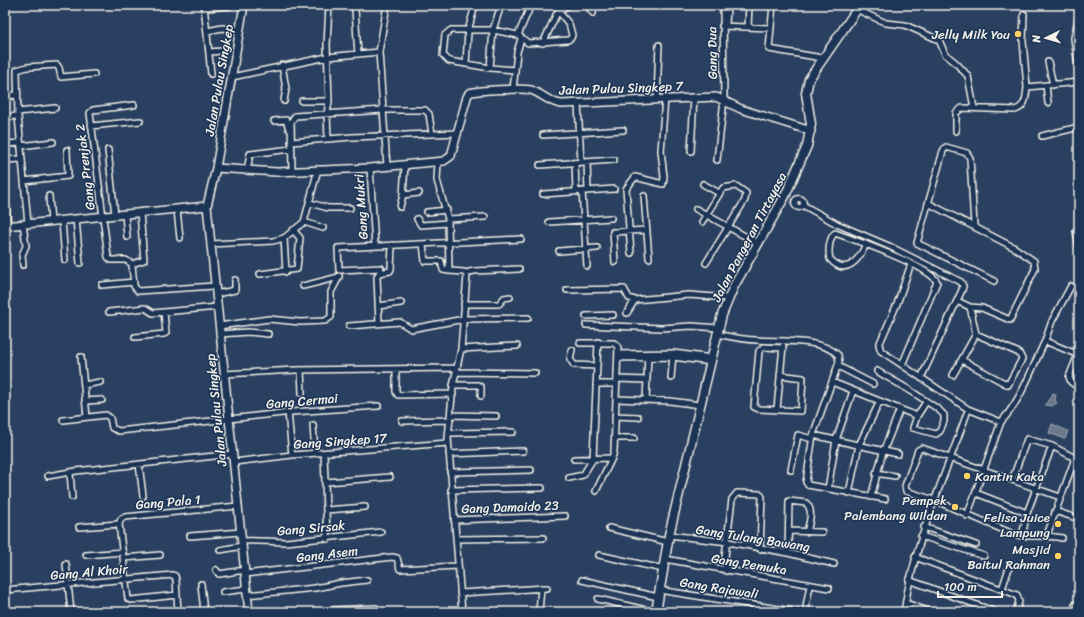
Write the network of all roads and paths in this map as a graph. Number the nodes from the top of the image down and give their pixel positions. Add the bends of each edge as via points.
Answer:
1 (244, 5) edge
2 (330, 5) edge
3 (387, 5) edge
4 (475, 5) edge
5 (501, 5) edge
6 (531, 5) edge
7 (569, 5) edge
8 (587, 5) edge
9 (723, 5) edge
10 (727, 5) edge
11 (749, 5) edge
12 (772, 5) edge
13 (204, 6) edge
14 (229, 6) edge
15 (858, 7) edge
16 (355, 9) dead end
17 (558, 11) junction
18 (593, 13) dead end
19 (1024, 14) dead end
20 (1079, 20) edge
21 (724, 26) junction
22 (748, 27) junction
23 (770, 28) junction
24 (240, 30) junction
25 (493, 30) junction
26 (207, 31) junction
27 (468, 31) junction
28 (519, 36) junction
29 (543, 43) junction
30 (659, 45) dead end
31 (222, 51) dead end
32 (209, 52) junction
33 (380, 52) junction
34 (358, 54) junction
35 (327, 57) junction
36 (822, 58) junction
37 (1048, 62) dead end
38 (466, 64) junction
39 (282, 65) junction
40 (1079, 65) edge
41 (490, 68) junction
42 (515, 70) junction
43 (94, 74) dead end
44 (212, 74) dead end
45 (232, 77) junction
46 (1079, 82) edge
47 (1046, 85) junction
48 (1052, 85) junction
49 (1027, 87) junction
50 (513, 90) junction
51 (17, 95) junction
52 (5, 96) edge
53 (694, 97) junction
54 (665, 98) junction
55 (657, 99) junction
56 (724, 100) junction
57 (284, 101) dead end
58 (302, 101) dead end
59 (329, 101) junction
60 (578, 103) junction
61 (1048, 103) dead end
62 (134, 105) dead end
63 (55, 108) dead end
64 (974, 108) junction
65 (383, 110) junction
66 (18, 114) junction
67 (327, 114) junction
68 (5, 117) edge
69 (140, 121) dead end
70 (274, 121) dead end
71 (91, 126) junction
72 (1079, 127) edge
73 (624, 130) dead end
74 (811, 131) junction
75 (956, 131) dead end
76 (458, 133) junction
77 (579, 133) junction
78 (432, 134) junction
79 (543, 135) dead end
80 (385, 136) junction
81 (1042, 136) dead end
82 (291, 139) junction
83 (328, 139) junction
84 (53, 142) dead end
85 (5, 144) edge
86 (21, 144) junction
87 (291, 149) junction
88 (68, 150) dead end
89 (108, 150) dead end
90 (691, 152) dead end
91 (22, 159) junction
92 (5, 160) edge
93 (614, 160) dead end
94 (717, 160) dead end
95 (438, 162) junction
96 (575, 162) junction
97 (581, 162) junction
98 (587, 162) junction
99 (405, 165) junction
100 (540, 165) dead end
101 (387, 166) junction
102 (216, 168) junction
103 (370, 168) junction
104 (318, 169) junction
105 (292, 170) junction
106 (247, 171) junction
107 (24, 181) junction
108 (704, 184) dead end
109 (614, 189) dead end
110 (582, 191) junction
111 (588, 191) junction
112 (5, 192) edge
113 (576, 192) junction
114 (419, 193) dead end
115 (719, 193) junction
116 (543, 194) dead end
117 (403, 195) junction
118 (48, 196) dead end
119 (644, 196) dead end
120 (785, 196) junction
121 (310, 203) junction
122 (928, 203) junction
123 (207, 206) junction
124 (400, 207) dead end
125 (350, 208) dead end
126 (696, 209) dead end
127 (177, 210) junction
128 (446, 210) junction
129 (427, 212) dead end
130 (140, 213) junction
131 (115, 215) junction
132 (125, 215) junction
133 (708, 215) junction
134 (101, 216) junction
135 (485, 217) dead end
136 (611, 218) dead end
137 (76, 219) junction
138 (417, 219) dead end
139 (584, 220) junction
140 (62, 221) junction
141 (448, 221) junction
142 (51, 222) junction
143 (304, 222) junction
144 (549, 222) dead end
145 (702, 222) dead end
146 (25, 224) junction
147 (974, 225) junction
148 (7, 226) edge
149 (729, 227) junction
150 (323, 228) dead end
151 (293, 230) junction
152 (647, 230) junction
153 (629, 231) junction
154 (1076, 231) dead end
155 (127, 237) dead end
156 (180, 238) dead end
157 (284, 238) junction
158 (522, 239) dead end
159 (448, 242) junction
160 (210, 244) junction
161 (423, 244) junction
162 (759, 244) junction
163 (866, 244) junction
164 (392, 245) junction
165 (375, 246) junction
166 (1079, 247) edge
167 (597, 248) dead end
168 (586, 249) junction
169 (559, 250) dead end
170 (631, 253) dead end
171 (649, 258) dead end
172 (65, 260) dead end
173 (615, 262) dead end
174 (80, 263) dead end
175 (706, 263) dead end
176 (132, 264) junction
177 (911, 264) junction
178 (23, 265) dead end
179 (587, 266) dead end
180 (381, 268) dead end
181 (519, 269) dead end
182 (339, 270) junction
183 (470, 270) junction
184 (449, 271) junction
185 (286, 272) junction
186 (260, 274) dead end
187 (339, 278) junction
188 (235, 280) dead end
189 (994, 281) dead end
190 (134, 282) junction
191 (102, 285) dead end
192 (303, 286) dead end
193 (1071, 286) dead end
194 (216, 290) junction
195 (567, 290) dead end
196 (510, 298) dead end
197 (728, 298) junction
198 (635, 300) junction
199 (957, 300) junction
200 (401, 303) dead end
201 (464, 304) junction
202 (378, 306) junction
203 (218, 307) junction
204 (970, 307) junction
205 (109, 312) dead end
206 (164, 312) junction
207 (627, 313) dead end
208 (602, 315) junction
209 (613, 315) dead end
210 (586, 316) dead end
211 (528, 318) dead end
212 (464, 319) junction
213 (379, 324) junction
214 (603, 325) junction
215 (219, 326) junction
216 (349, 326) dead end
217 (586, 326) dead end
218 (718, 331) junction
219 (220, 334) junction
220 (268, 334) dead end
221 (976, 334) junction
222 (135, 337) dead end
223 (783, 341) junction
224 (1045, 341) junction
225 (598, 342) junction
226 (580, 343) dead end
227 (517, 346) dead end
228 (1079, 346) edge
229 (460, 348) junction
230 (782, 348) junction
231 (572, 350) dead end
232 (648, 355) junction
233 (673, 355) junction
234 (618, 356) junction
235 (1077, 356) edge
236 (81, 357) dead end
237 (711, 360) junction
238 (962, 360) junction
239 (902, 365) junction
240 (596, 366) junction
241 (838, 366) junction
242 (301, 370) junction
243 (396, 370) junction
244 (456, 370) junction
245 (877, 371) dead end
246 (535, 373) dead end
247 (224, 374) junction
248 (780, 375) junction
249 (953, 375) dead end
250 (671, 378) dead end
251 (921, 378) junction
252 (647, 380) junction
253 (616, 381) junction
254 (100, 382) dead end
255 (832, 382) junction
256 (596, 384) junction
257 (873, 384) dead end
258 (84, 385) junction
259 (453, 385) junction
260 (1079, 388) edge
261 (853, 391) junction
262 (302, 393) dead end
263 (452, 394) junction
264 (481, 396) dead end
265 (616, 399) junction
266 (102, 400) dead end
267 (646, 400) junction
268 (86, 401) junction
269 (880, 401) junction
270 (926, 402) junction
271 (700, 405) junction
272 (378, 406) dead end
273 (777, 409) junction
274 (900, 409) junction
275 (288, 412) junction
276 (967, 412) dead end
277 (496, 416) dead end
278 (616, 416) junction
279 (917, 416) junction
280 (87, 417) junction
281 (638, 417) dead end
282 (450, 418) junction
283 (63, 420) dead end
284 (229, 420) junction
285 (402, 421) dead end
286 (1001, 422) junction
287 (313, 425) dead end
288 (513, 432) dead end
289 (449, 433) junction
290 (813, 437) junction
291 (615, 438) junction
292 (634, 438) dead end
293 (836, 440) junction
294 (448, 443) junction
295 (859, 445) junction
296 (1052, 446) junction
297 (523, 451) dead end
298 (883, 452) junction
299 (315, 453) junction
300 (324, 453) junction
301 (233, 454) junction
302 (449, 454) junction
303 (898, 454) dead end
304 (292, 455) junction
305 (593, 458) junction
306 (612, 458) junction
307 (951, 458) junction
308 (574, 459) dead end
309 (234, 462) junction
310 (139, 464) junction
311 (531, 470) dead end
312 (791, 470) dead end
313 (984, 470) junction
314 (450, 472) junction
315 (70, 473) junction
316 (876, 473) junction
317 (48, 476) dead end
318 (895, 476) dead end
319 (390, 477) dead end
320 (569, 478) dead end
321 (1012, 480) junction
322 (326, 482) junction
323 (542, 488) dead end
324 (828, 489) junction
325 (451, 490) junction
326 (1036, 490) junction
327 (596, 491) dead end
328 (849, 493) junction
329 (976, 493) junction
330 (143, 496) dead end
331 (72, 497) dead end
332 (870, 497) junction
333 (1060, 497) junction
334 (885, 499) dead end
335 (934, 500) junction
336 (238, 506) junction
337 (365, 507) dead end
338 (326, 510) junction
339 (1055, 511) junction
340 (1027, 513) junction
341 (566, 516) dead end
342 (967, 516) junction
343 (1073, 517) dead end
344 (454, 520) junction
345 (119, 524) junction
346 (79, 527) dead end
347 (924, 527) junction
348 (609, 528) dead end
349 (789, 531) junction
350 (241, 532) junction
351 (381, 532) dead end
352 (807, 532) junction
353 (822, 532) dead end
354 (1047, 535) junction
355 (190, 536) dead end
356 (921, 536) junction
357 (1022, 536) junction
358 (543, 538) dead end
359 (1062, 538) dead end
360 (327, 539) junction
361 (456, 539) junction
362 (668, 539) junction
363 (728, 542) junction
364 (242, 544) junction
365 (976, 545) dead end
366 (760, 549) junction
367 (220, 550) dead end
368 (123, 552) junction
369 (788, 553) junction
370 (86, 555) dead end
371 (160, 555) dead end
372 (599, 555) dead end
373 (984, 556) dead end
374 (124, 558) junction
375 (915, 558) junction
376 (664, 560) junction
377 (66, 564) dead end
378 (834, 564) dead end
379 (1010, 565) dead end
380 (457, 566) junction
381 (663, 569) junction
382 (216, 570) dead end
383 (726, 571) junction
384 (245, 572) junction
385 (125, 580) junction
386 (367, 580) dead end
387 (582, 580) dead end
388 (909, 580) junction
389 (201, 584) dead end
390 (68, 585) junction
391 (810, 585) junction
392 (541, 588) junction
393 (547, 588) dead end
394 (830, 588) dead end
395 (1002, 589) junction
396 (5, 590) edge
397 (223, 592) dead end
398 (247, 592) junction
399 (460, 593) junction
400 (659, 594) junction
401 (177, 595) junction
402 (598, 599) dead end
403 (906, 603) junction
404 (1077, 604) edge
405 (376, 608) dead end
406 (71, 612) edge
407 (178, 612) edge
408 (204, 612) edge
409 (249, 612) edge
410 (326, 612) edge
411 (462, 612) edge
412 (539, 612) edge
413 (656, 612) edge
414 (798, 612) edge
415 (805, 612) edge
416 (904, 612) edge
417 (930, 612) edge
418 (996, 612) edge
419 (1016, 612) edge
420 (1074, 612) edge

1 - 24 street, Jalan Pulau Singkep
2 - 35 street
3 - 33 street
4 - 27 street
5 - 25 street
6 - 28 street
7 - 17 street
8 - 18 street
9 - 21 street, Gang Dua
10 - 21 street
11 - 22 street
12 - 23 street
13 - 14 street
13 - 26 street
15 - 36 main road, Jalan Pangeran Tirtayasa
15 - 64 street via 886,23 909,26 939,40 945,54 968,76
16 - 34 street
17 - 29 street
17 - 29 street via 568,24 571,38 562,42
19 - 49 street via 1023,41
20 - 40 street via 1075,38
21 - 22 street
21 - 56 street, Gang Dua
22 - 23 street
23 - 36 street via 769,49
24 - 26 street via 222,28
24 - 45 street, Jalan Pulau Singkep
25 - 27 street
25 - 28 street
25 - 41 street
26 - 32 street
27 - 38 street
27 - 38 street via 447,32 443,55 449,61
28 - 29 street via 528,43
28 - 42 street
30 - 55 street
31 - 32 street
32 - 44 street
33 - 34 street
33 - 65 street
34 - 35 street
35 - 39 street
35 - 59 street
36 - 74 main road, Jalan Pangeran Tirtayasa via 807,86
37 - 48 street
38 - 41 street
39 - 45 street
39 - 57 street via 286,89
41 - 42 street
42 - 50 street
43 - 51 street via 61,77 57,65 17,70
45 - 102 street, Jalan Pulau Singkep
46 - 48 street
47 - 48 street
47 - 49 street
47 - 61 street
49 - 64 street via 1025,102 1019,108
50 - 60 street, Jalan Pulau Singkep 7 via 531,90 557,104
50 - 76 street, Jalan Pulau Singkep 7 via 480,90 470,93
51 - 52 street
51 - 66 street
53 - 54 street, Jalan Pulau Singkep 7
53 - 56 street, Jalan Pulau Singkep 7 via 716,97
53 - 90 street
54 - 55 street, Jalan Pulau Singkep 7
54 - 153 street via 661,151 663,184 635,177 626,188
55 - 60 street, Jalan Pulau Singkep 7
56 - 74 street, Jalan Pulau Singkep 7 via 741,109
56 - 94 street, Gang Dua
58 - 59 street
59 - 67 street
60 - 77 street
62 - 71 street, Gang Prenjak 2 via 93,110 90,113
63 - 66 street
64 - 75 street via 958,110
65 - 67 street
65 - 78 street via 426,111 429,114
65 - 80 street
66 - 68 street
66 - 86 street
67 - 82 street via 294,117 291,122
67 - 83 street
69 - 71 street
70 - 82 street via 287,121
71 - 134 street, Gang Prenjak 2
72 - 81 street
73 - 77 street
74 - 120 main road, Jalan Pangeran Tirtayasa
76 - 78 street
76 - 95 street, Jalan Pulau Singkep 7 via 449,160
77 - 79 street
77 - 97 street
78 - 80 street
80 - 83 street
80 - 101 street
82 - 83 street
82 - 87 street
84 - 86 street
85 - 86 street
86 - 91 street
87 - 105 street
87 - 106 street via 250,154
88 - 107 street via 68,176
89 - 131 street
91 - 92 street
91 - 107 street
93 - 98 street
95 - 99 street
95 - 128 street via 437,180
96 - 97 street
96 - 100 street
96 - 113 street
97 - 98 street
98 - 111 street
99 - 101 street
99 - 117 street
101 - 103 street
102 - 106 street
102 - 123 street, Jalan Pulau Singkep
103 - 104 street
103 - 165 street, Gang Mukri
104 - 105 street
104 - 121 street
105 - 106 street
107 - 146 street
108 - 115 street
109 - 111 street
110 - 111 street
110 - 113 street
110 - 139 street
112 - 148 street
113 - 116 street
114 - 117 street
115 - 133 street
115 - 149 street via 723,188 736,186 746,193 745,200
117 - 124 street
118 - 142 street
119 - 152 street
120 - 162 main road, Jalan Pangeran Tirtayasa
120 - 199 street via 795,201 797,207 803,205 837,224 891,247 961,282 963,288
121 - 125 street via 328,208
121 - 143 street
122 - 147 street
122 - 147 street via 944,148 958,149 966,153 971,162
122 - 189 street via 917,243
123 - 127 street
123 - 160 street, Jalan Pulau Singkep
126 - 133 street
127 - 130 street
127 - 156 street
128 - 129 street
128 - 141 street
130 - 132 street
130 - 176 street via 144,260
131 - 132 street
131 - 134 street
132 - 155 street
133 - 145 street
133 - 149 street
134 - 137 street
134 - 176 street, Gang Prenjak 2 via 109,259 126,260
135 - 141 street
136 - 139 street
137 - 140 street
137 - 174 street
138 - 141 street via 421,225
139 - 144 street
139 - 168 street
140 - 142 street
140 - 172 street
141 - 159 street
142 - 146 street
143 - 150 street
143 - 151 street
146 - 148 street
146 - 178 street via 26,246 22,255
147 - 204 street via 1015,248 1036,264 1010,320 982,308
149 - 162 street
149 - 175 street
151 - 157 street
151 - 185 street via 300,238 299,263 296,270
152 - 153 street
152 - 171 street
153 - 170 street
153 - 173 street via 613,232
154 - 166 street
157 - 160 street via 273,241
157 - 185 street
158 - 159 street
159 - 161 street
159 - 184 street
160 - 194 street, Jalan Pulau Singkep
161 - 164 street
161 - 184 street via 426,261 440,261 443,270
162 - 197 main road, Jalan Pangeran Tirtayasa
163 - 163 street via 834,233 829,248 830,259 839,266 848,266 860,257
163 - 177 street
164 - 165 street
164 - 202 street via 390,271 379,273 377,277
165 - 182 street via 340,247
167 - 168 street
168 - 169 street
168 - 179 street
176 - 190 street
177 - 239 street via 879,345 883,353
177 - 239 street via 935,278 937,286
180 - 182 street
181 - 183 street
182 - 187 street
183 - 184 street
183 - 201 street
185 - 186 street
187 - 192 street
187 - 215 street via 332,289 331,317 327,321 269,319
188 - 194 street via 235,290
190 - 191 street
190 - 194 street via 136,290 141,292
193 - 224 street via 1052,321
194 - 203 street, Jalan Pulau Singkep
195 - 198 street via 624,289 629,298
196 - 201 street via 504,298 499,304
197 - 198 street via 690,295
197 - 218 main road, Jalan Pangeran Tirtayasa
198 - 207 street
199 - 204 street
199 - 251 street
200 - 202 street
201 - 212 street
202 - 213 street
203 - 206 street
203 - 215 street, Jalan Pulau Singkep
204 - 221 street
205 - 206 street via 145,308 151,313
206 - 222 street via 166,333
208 - 209 street
208 - 210 street
208 - 214 street
211 - 212 street
212 - 213 street via 411,329 403,322
212 - 229 street
213 - 216 street
214 - 217 street
214 - 218 street
215 - 219 street, Jalan Pulau Singkep
218 - 223 street via 741,339
218 - 237 main road, Jalan Pangeran Tirtayasa
219 - 220 street
219 - 247 street, Jalan Pulau Singkep
221 - 238 street
221 - 238 street via 1019,353 1022,356 1021,363 1008,385
223 - 230 street
223 - 241 street via 810,343 827,348 838,355
224 - 235 street
224 - 286 street via 1021,393
225 - 226 street
225 - 234 street via 614,343 618,347
225 - 240 street
227 - 229 street
228 - 235 street
229 - 244 street
230 - 248 street
230 - 273 street via 764,347 759,351 754,404 756,408
231 - 240 street via 570,359 574,365
232 - 233 street
232 - 234 street
232 - 252 street
233 - 237 street
233 - 250 street
234 - 253 street
235 - 260 street via 1069,377
236 - 258 street
237 - 271 main road, Jalan Pangeran Tirtayasa
238 - 249 street
239 - 251 street
240 - 256 street
241 - 255 street
241 - 257 street
242 - 243 street
242 - 247 street
242 - 262 street
243 - 244 street
243 - 263 street via 398,395
244 - 246 street
244 - 259 street
245 - 270 street
247 - 284 street, Jalan Pulau Singkep
248 - 273 street
248 - 273 street via 803,378 803,389 801,411
251 - 286 street via 968,409
252 - 253 street
252 - 267 street
253 - 256 street
253 - 265 street
254 - 258 street
255 - 261 street
255 - 290 street
256 - 305 street
258 - 268 street
259 - 263 street
259 - 264 street via 480,386
261 - 269 street
261 - 293 street
263 - 282 street
265 - 267 street
265 - 278 street
266 - 268 street
267 - 271 street
268 - 280 street
269 - 274 street
269 - 295 street
270 - 279 street
270 - 279 street via 944,415 940,431 931,434 913,428
271 - 362 main road, Jalan Pangeran Tirtayasa
272 - 275 street, Gang Cermai
274 - 279 street
274 - 298 street
275 - 284 street, Gang Cermai
275 - 304 street
276 - 307 street
277 - 282 street
278 - 281 street
278 - 291 street
280 - 283 street
280 - 284 street, Gang Cermai via 108,416 112,428 119,431
282 - 285 street
282 - 289 street
284 - 301 street, Jalan Pulau Singkep
286 - 313 street
287 - 299 street
288 - 289 street
289 - 294 street
290 - 293 street
290 - 312 street via 798,435
290 - 324 street via 806,482 808,485
291 - 292 street
291 - 306 street
293 - 295 street
293 - 324 street
294 - 300 street, Gang Singkep 17
294 - 302 street
295 - 298 street
295 - 328 street
296 - 321 street via 1027,439
296 - 326 street
296 - 333 street via 1071,454 1074,459
297 - 302 street
298 - 303 street
298 - 316 street
299 - 300 street, Gang Singkep 17
299 - 304 street, Gang Singkep 17
300 - 322 street
301 - 309 street, Jalan Pulau Singkep
301 - 310 street
302 - 314 street
304 - 309 street, Gang Singkep 17
305 - 306 street
305 - 308 street
305 - 320 street via 584,475
306 - 327 street
307 - 313 street
307 - 335 street
307 - 335 street via 922,448 918,450 905,489 912,494
309 - 336 street, Jalan Pulau Singkep
310 - 315 street
310 - 330 street
311 - 314 street
313 - 321 street
313 - 329 street
314 - 325 street
315 - 317 street
315 - 331 street
316 - 318 street
316 - 332 street
319 - 322 street
321 - 326 street
322 - 338 street
323 - 325 street
324 - 328 street
325 - 344 street
326 - 333 street
326 - 340 street
328 - 332 street
329 - 340 street
329 - 342 street
332 - 334 street
333 - 339 street
335 - 342 street
335 - 347 street
336 - 345 street, Gang Pala 1 via 126,517 121,519
336 - 350 street, Jalan Pulau Singkep
337 - 338 street
338 - 360 street
339 - 343 street
339 - 354 street
340 - 357 street
341 - 344 street, Gang Damaido 23
342 - 357 street
344 - 361 street
345 - 346 street, Gang Pala 1
345 - 368 street
347 - 356 street
347 - 365 street
348 - 362 street, Gang Tulang Bawang
349 - 352 street
349 - 352 street via 789,501 806,502 810,506
349 - 369 street
350 - 355 street
350 - 364 street, Jalan Pulau Singkep
351 - 360 street, Gang Sirsak
352 - 353 street
354 - 357 street
354 - 359 street
356 - 373 street
356 - 375 street
358 - 361 street
360 - 364 street, Gang Sirsak via 286,542 260,540
361 - 380 street
362 - 363 street, Gang Tulang Bawang
362 - 376 main road, Jalan Pangeran Tirtayasa
363 - 366 street, Gang Tulang Bawang
363 - 366 street via 733,496 737,493 760,494 763,502
363 - 383 street
364 - 367 street, Gang Sirsak
364 - 384 street, Jalan Pulau Singkep
366 - 369 street, Gang Tulang Bawang
368 - 370 street
368 - 374 street
369 - 378 street, Gang Tulang Bawang
371 - 374 street
372 - 381 street
374 - 385 street
375 - 388 street
375 - 395 street
376 - 381 main road, Jalan Pangeran Tirtayasa
376 - 383 street, Gang Pemuka
377 - 390 street
379 - 395 street
380 - 384 street, Gang Asem via 401,570 397,558 392,557
380 - 399 street
381 - 400 main road, Jalan Pangeran Tirtayasa
382 - 384 street via 219,574
383 - 391 street, Gang Pemuka
384 - 398 street, Jalan Pulau Singkep
385 - 390 street, Gang Al Khoir
385 - 401 street via 126,594 130,600
385 - 401 street, Gang Al Khoir via 174,575
386 - 398 street via 315,588
387 - 400 street, Gang Rajawali
388 - 403 street
388 - 418 street
389 - 408 street
390 - 396 street, Gang Al Khoir
390 - 406 street
391 - 394 street, Gang Pemuka
391 - 415 street
392 - 393 street
392 - 399 street
392 - 412 street
395 - 419 street via 1019,597
397 - 398 street
398 - 409 street, Jalan Pulau Singkep
399 - 411 street
400 - 413 main road, Jalan Pangeran Tirtayasa
400 - 414 street, Gang Rajawali
401 - 407 street
402 - 413 street
403 - 416 street
403 - 417 street
404 - 420 street
405 - 410 street

